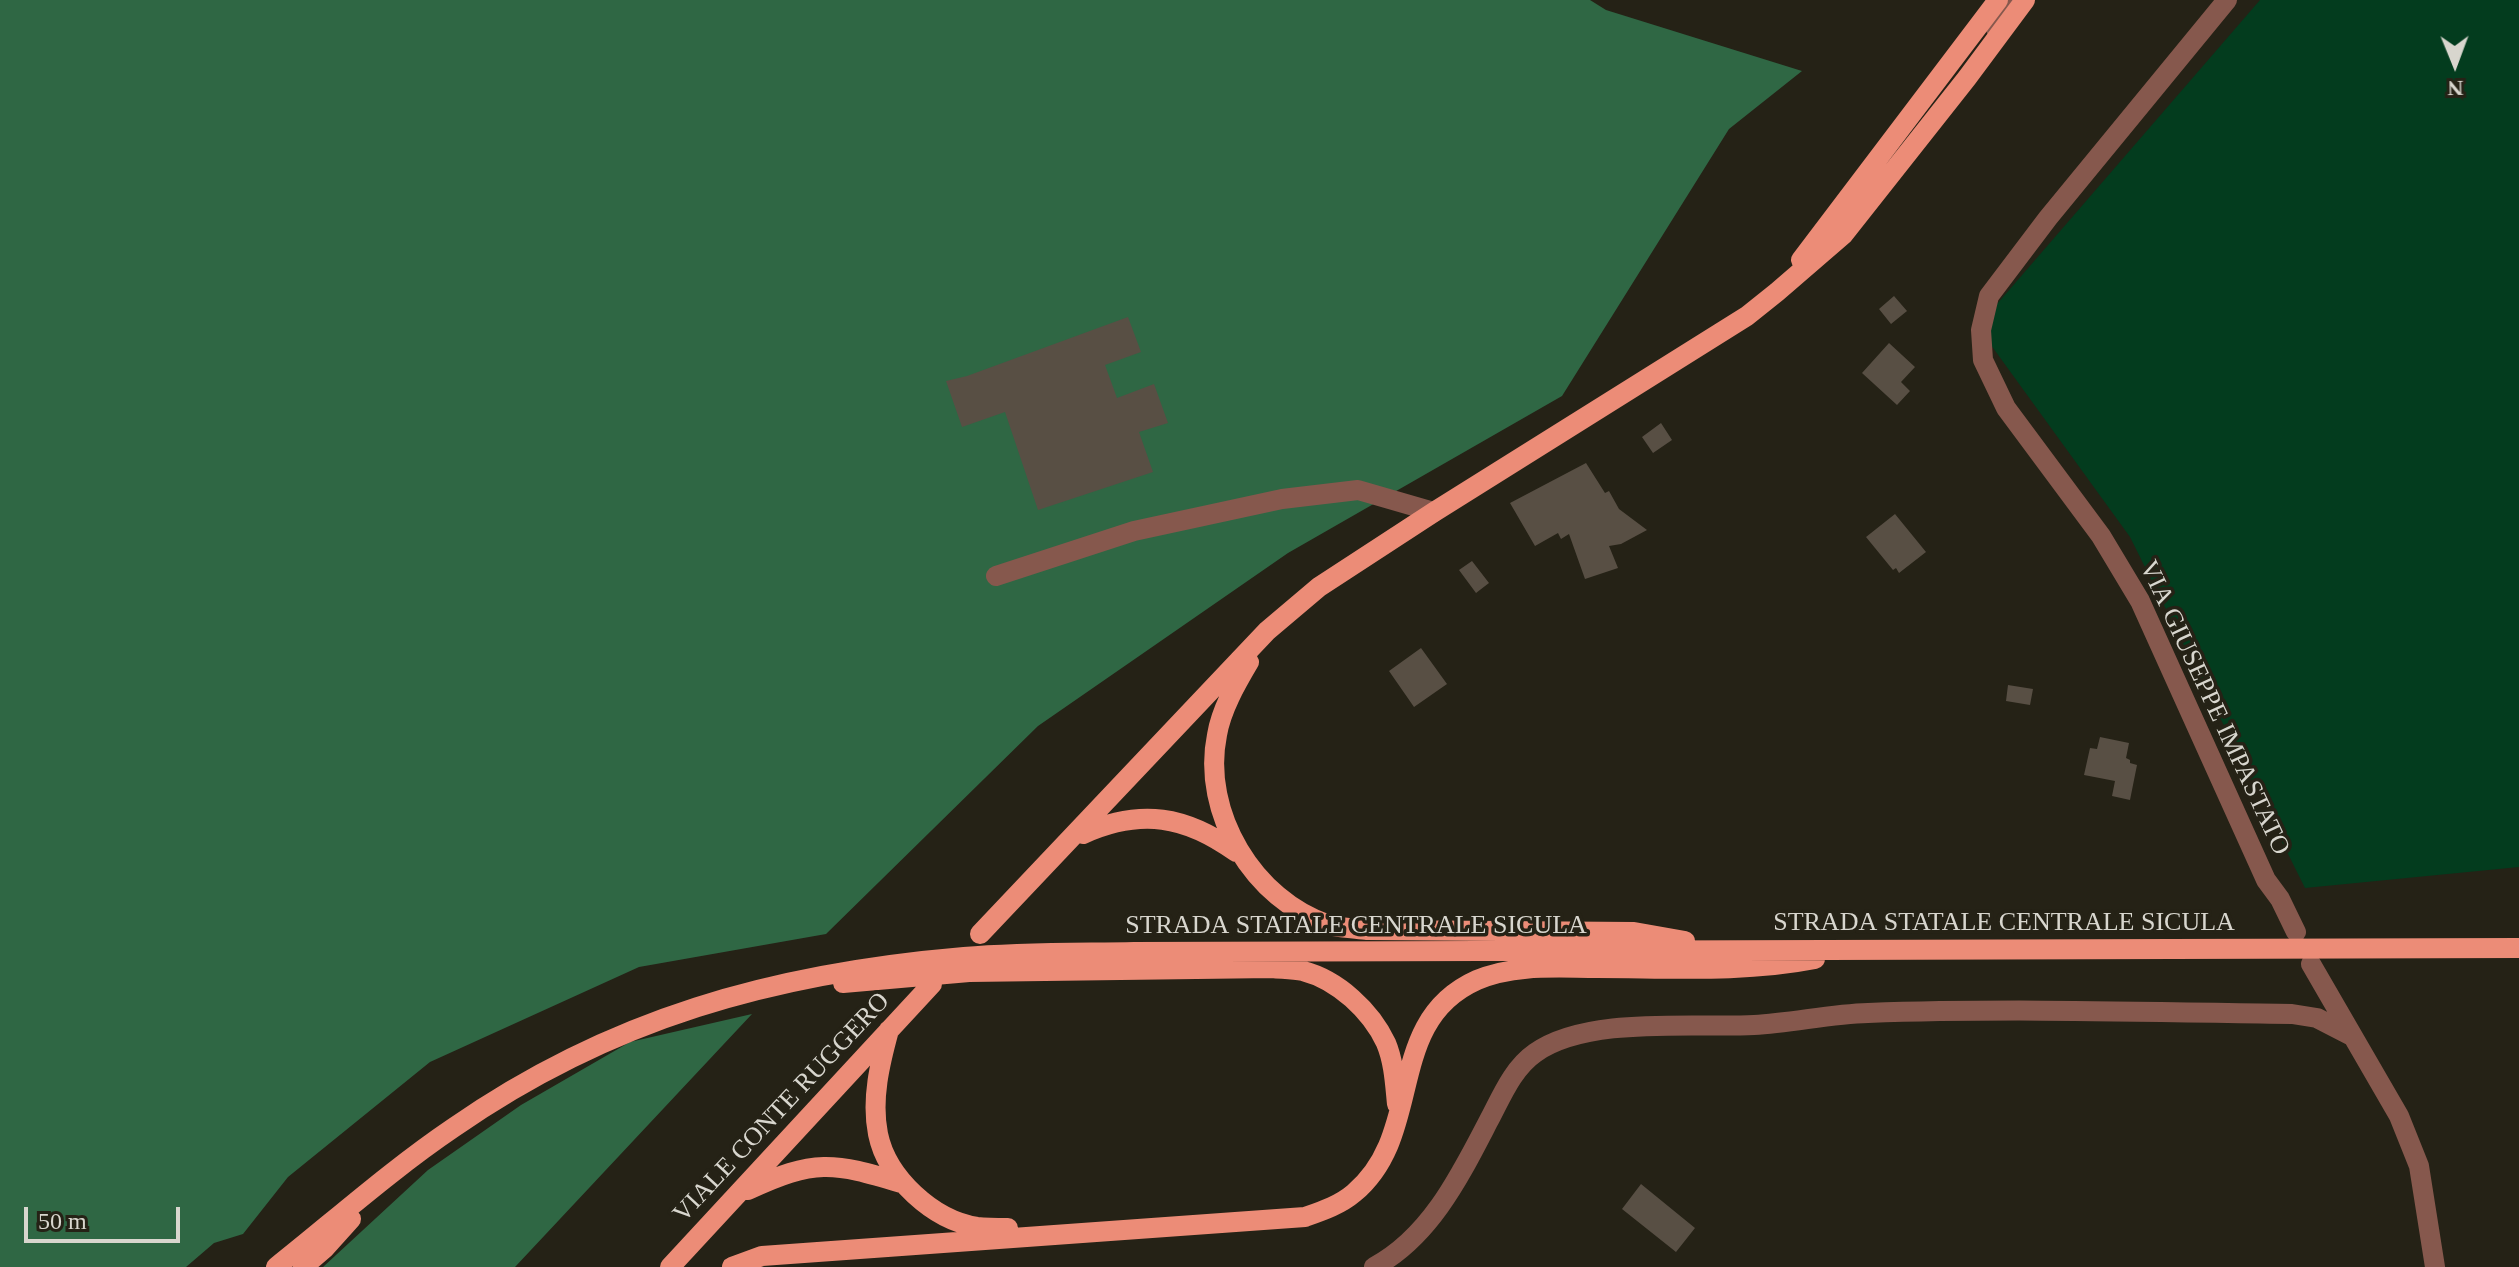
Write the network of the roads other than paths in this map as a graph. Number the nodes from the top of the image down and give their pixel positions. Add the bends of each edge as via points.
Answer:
1 (1998, 0) edge
2 (2013, 0) edge
3 (2025, 0) edge
4 (2227, 0) edge
5 (1980, 61) junction
6 (1777, 292) junction
7 (1434, 512) junction
8 (996, 576) dead end
9 (1267, 631) junction
10 (1073, 839) junction
11 (1240, 855) junction
12 (2296, 932) dead end
13 (980, 934) dead end
14 (2519, 948) edge
15 (1736, 950) junction
16 (1863, 950) junction
17 (2311, 964) dead end
18 (932, 984) dead end
19 (757, 988) junction
20 (890, 1026) junction
21 (2352, 1036) junction
22 (1399, 1116) junction
23 (389, 1177) junction
24 (901, 1183) junction
25 (739, 1194) junction
26 (1080, 1232) junction
27 (276, 1267) edge
28 (303, 1267) edge
29 (670, 1267) edge
30 (732, 1267) edge
31 (1374, 1267) edge
32 (2435, 1267) edge

1 - 6 main road
2 - 5 street
3 - 5 main road
4 - 12 street, VIA GIUSEPPE IMPASTATO via 1989,296 1981,330 1983,360 2006,408 2101,536 2140,601 2266,880
5 - 6 main road via 1843,235
6 - 7 main road via 1669,367
7 - 8 street via 1358,490 1282,499 1134,531
7 - 9 main road via 1319,587
9 - 10 main road
9 - 11 main road via 1231,694 1217,735 1218,792
10 - 11 main road via 1106,824 1180,821 1212,834
10 - 13 main road
11 - 15 main road via 1291,905 1330,925 1366,930 1634,932
14 - 16 main road, STRADA STATALE CENTRALE SICULA
15 - 16 main road, STRADA STATALE CENTRALE SICULA
15 - 19 main road, STRADA STATALE CENTRALE SICULA via 1020,954 884,966
16 - 22 main road via 1771,968 1524,968 1475,981 1439,1007 1424,1026
17 - 21 street
18 - 20 main road, VIALE CONTE RUGGERO
19 - 22 main road via 969,972 1304,971 1330,982 1374,1022 1387,1045
19 - 23 main road, STRADA STATALE CENTRALE SICULA via 657,1019 562,1064 453,1128
20 - 24 main road via 879,1069 878,1134
20 - 25 main road, VIALE CONTE RUGGERO
21 - 31 street via 2317,1018 2292,1014 2046,1011 1865,1013 1756,1025 1616,1028 1561,1039 1519,1067 1453,1186 1422,1228
21 - 32 street via 2399,1116 2419,1166
22 - 26 main road via 1373,1174 1331,1208 1305,1217
23 - 27 main road, STRADA STATALE CENTRALE SICULA
23 - 28 main road
24 - 25 main road via 860,1170 815,1166
24 - 26 main road via 935,1209 976,1227
25 - 29 main road, VIALE CONTE RUGGERO
26 - 30 main road via 762,1256

